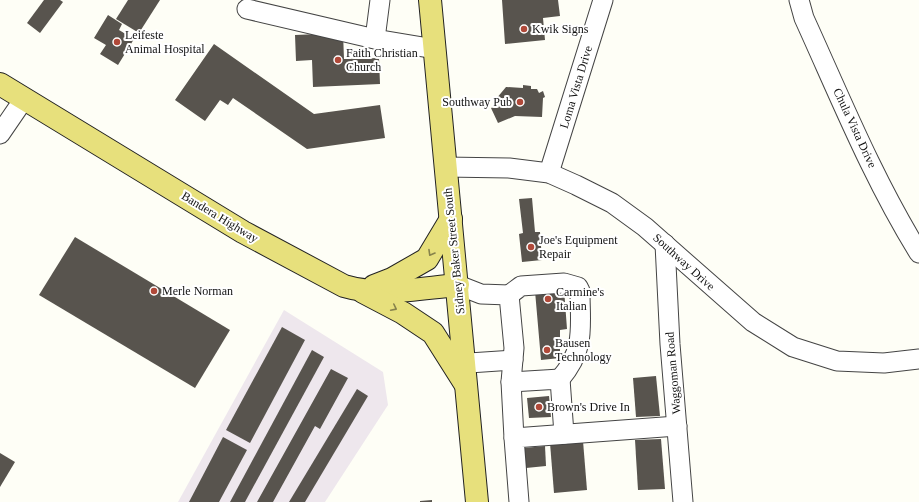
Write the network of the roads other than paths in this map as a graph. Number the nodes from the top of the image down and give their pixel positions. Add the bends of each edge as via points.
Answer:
1 (380, 0) edge
2 (430, 0) edge
3 (603, 0) edge
4 (799, 0) edge
5 (246, 9) dead end
6 (375, 39) junction
7 (435, 49) junction
8 (0, 84) edge
9 (24, 99) junction
10 (0, 134) edge
11 (445, 167) junction
12 (549, 173) junction
13 (451, 219) junction
14 (665, 244) junction
15 (919, 253) edge
16 (458, 285) junction
17 (360, 290) junction
18 (509, 295) junction
19 (919, 359) edge
20 (513, 360) junction
21 (459, 363) junction
22 (560, 379) junction
23 (511, 382) junction
24 (677, 426) junction
25 (564, 434) junction
26 (514, 438) junction
27 (477, 502) edge
28 (519, 502) edge
29 (683, 502) edge

1 - 6 street
2 - 7 main road, Sidney Baker Street South
3 - 12 street, Loma Vista Drive
4 - 15 street, Chula Vista Drive via 804,18 861,144 890,204
5 - 6 street
6 - 7 street
7 - 11 main road, Sidney Baker Street South
8 - 9 main road, Bandera Highway
9 - 10 street
9 - 17 main road, Bandera Highway via 243,232 344,286
11 - 12 street, Southway Drive via 509,168
11 - 13 main road, Sidney Baker Street South
12 - 14 street, Southway Drive via 612,203
13 - 16 main road, Sidney Baker Street South
13 -> 17 main road via 427,259 392,279
14 - 19 street, Southway Drive via 753,322 793,347 837,361 884,363
14 - 24 street, Waggoman Road
16 - 17 main road, Bandera Highway via 375,292
16 - 18 street via 481,294
16 - 21 main road, Sidney Baker Street South
17 -> 21 main road via 403,313 433,333
18 - 20 street
18 - 22 street via 521,286 564,283 578,287 580,344 570,367
20 - 21 street
20 - 23 street
21 - 27 main road via 467,387
22 - 23 street
22 - 25 street
23 - 26 street
24 - 25 street
24 - 29 street, Waggoman Road
25 - 26 street
26 - 28 street

